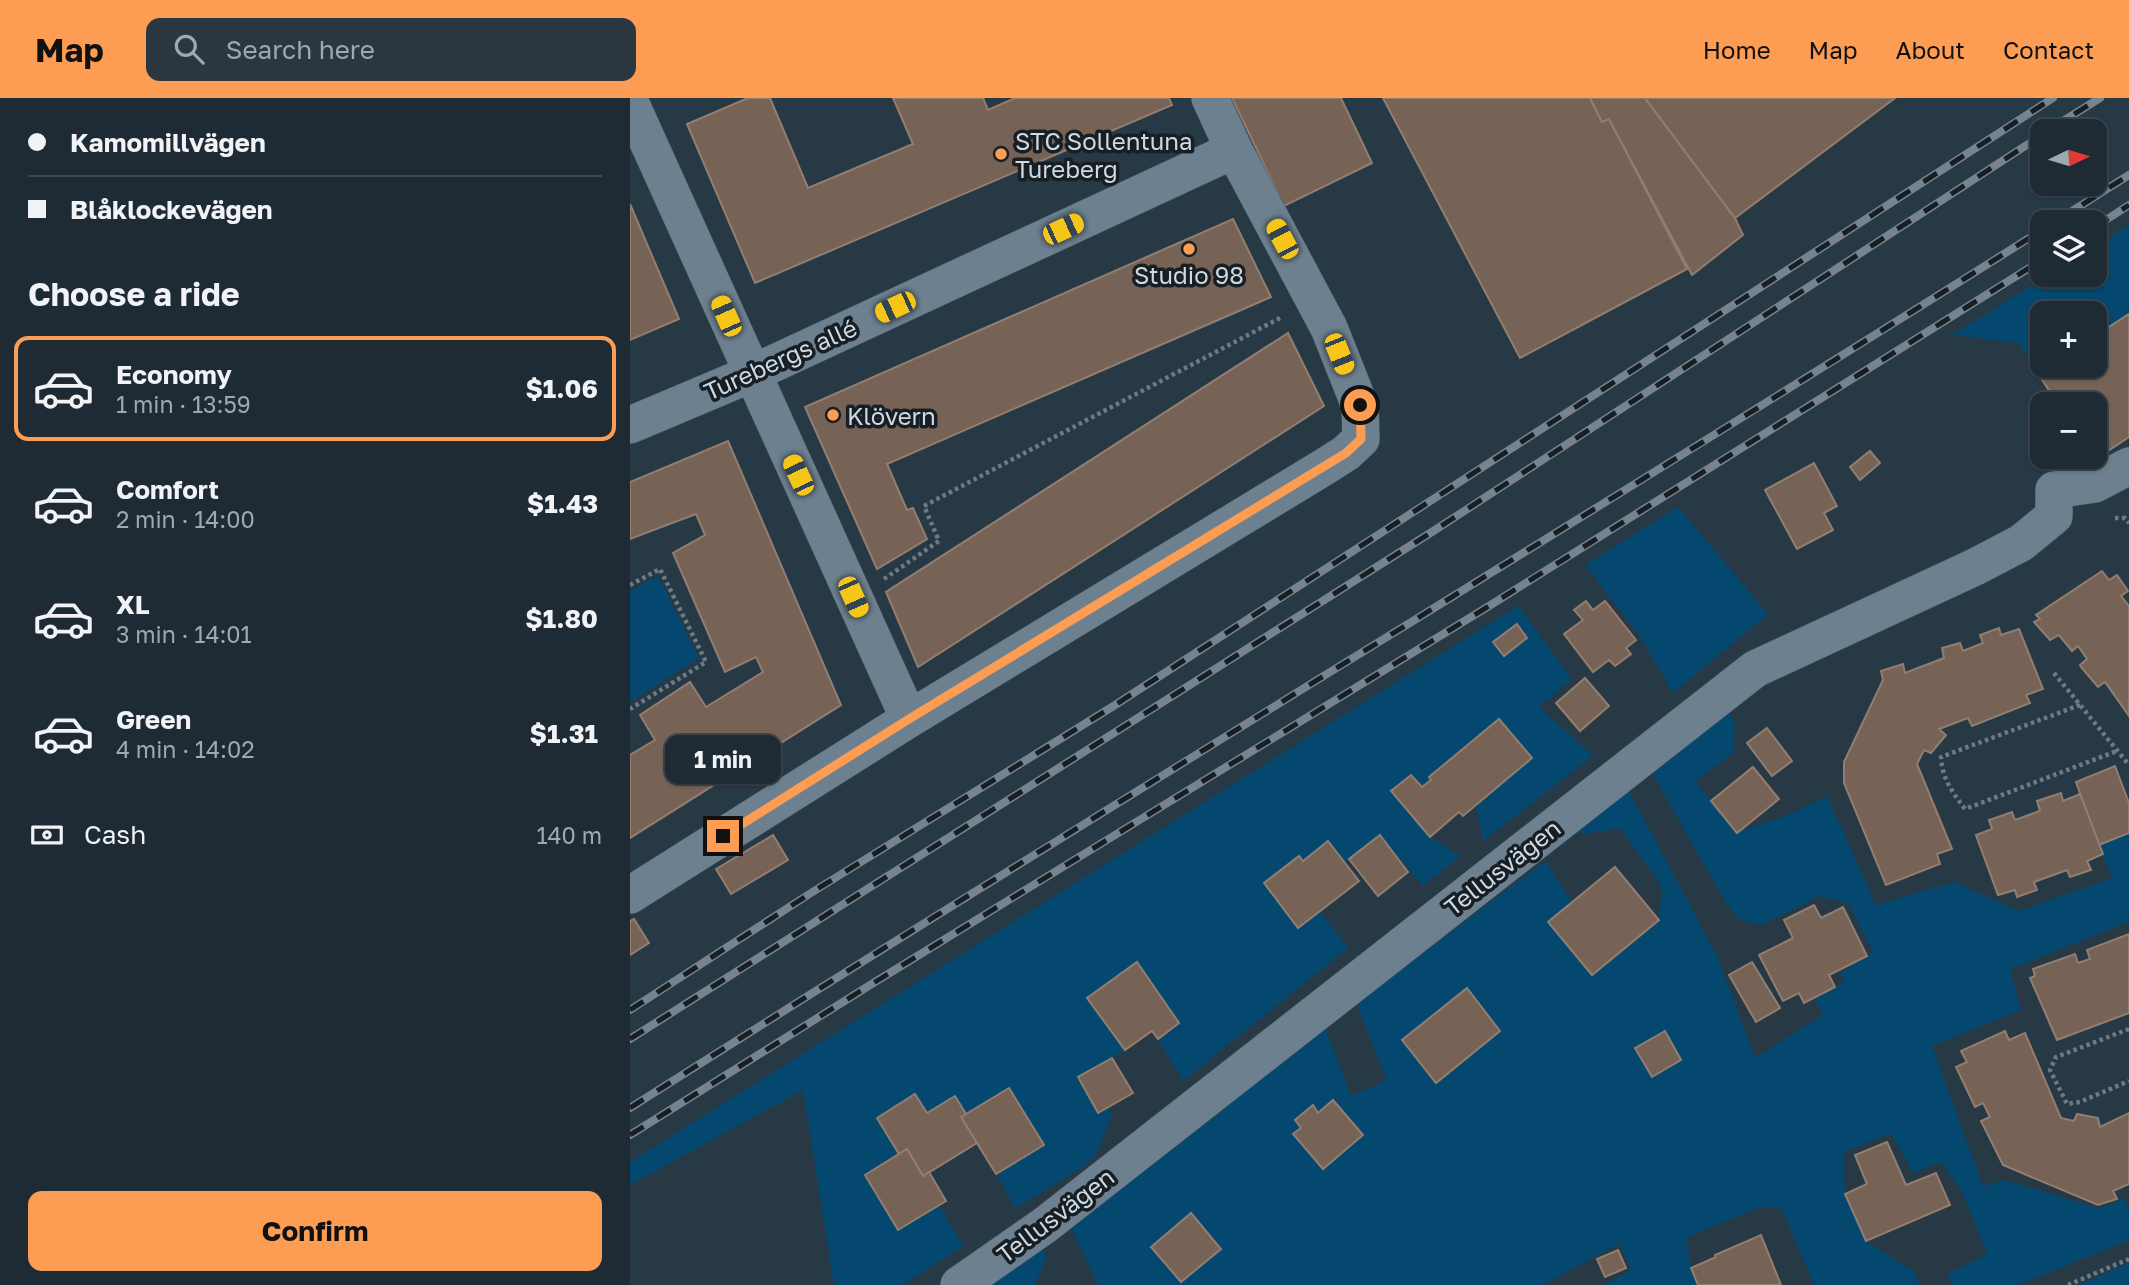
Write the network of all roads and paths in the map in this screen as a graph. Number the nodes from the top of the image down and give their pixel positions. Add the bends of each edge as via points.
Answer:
1 (1210, 98) edge
2 (630, 102) edge
3 (1234, 150) junction
4 (1291, 313) dead end
5 (751, 374) junction
6 (630, 425) edge
7 (2129, 466) edge
8 (883, 580) dead end
9 (630, 585) edge
10 (2054, 673) dead end
11 (2080, 705) junction
12 (630, 709) edge
13 (909, 719) junction
14 (2118, 751) junction
15 (2129, 765) edge
16 (630, 895) edge
17 (2129, 1029) edge
18 (2129, 1082) edge
19 (2129, 1259) edge
20 (959, 1285) edge
21 (2068, 1285) edge

1 - 3 street
2 - 5 street
3 - 5 street, Turebergs allé
3 - 13 street via 1329,328 1360,405 1361,439 1335,460
4 - 8 path via 924,506 939,541
5 - 6 street, Turebergs allé
5 - 13 street
7 - 20 street, Tellusvägen via 2095,484 2054,489 2054,516 2021,543 1755,669 1045,1225
9 - 12 path via 660,569 706,662
10 - 11 path
11 - 14 path
11 - 14 path via 1941,757 1950,790 1965,809
13 - 16 street
14 - 15 path
17 - 18 path via 2056,1057 2050,1070 2067,1104
19 - 21 path

